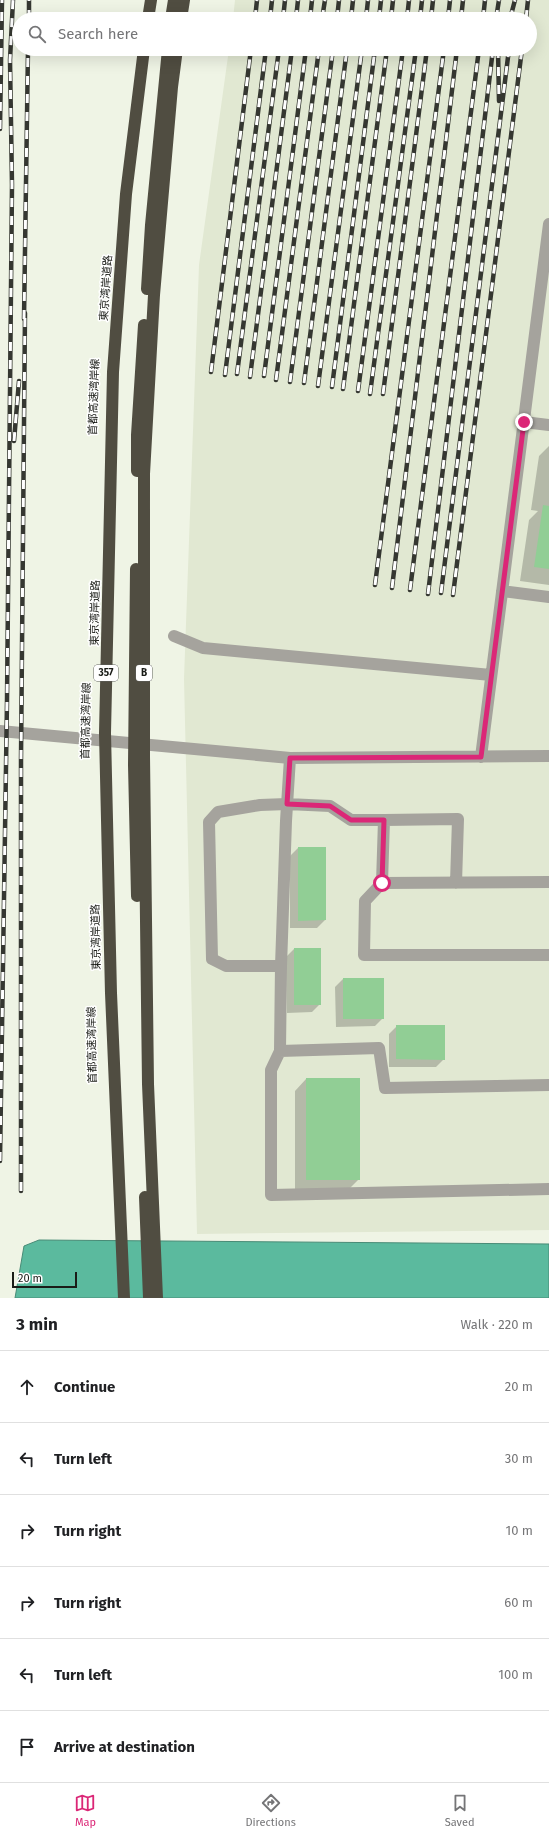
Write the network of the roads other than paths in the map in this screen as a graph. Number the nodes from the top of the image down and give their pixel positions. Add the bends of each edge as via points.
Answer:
1 (143, 0) edge
2 (151, 0) edge
3 (174, 0) edge
4 (184, 0) edge
5 (141, 12) edge
6 (149, 12) edge
7 (172, 12) edge
8 (182, 12) edge
9 (135, 56) edge
10 (143, 56) edge
11 (167, 56) edge
12 (176, 56) edge
13 (549, 224) edge
14 (524, 422) junction
15 (549, 425) edge
16 (502, 591) junction
17 (549, 597) edge
18 (174, 636) dead end
19 (491, 675) junction
20 (0, 731) edge
21 (549, 756) edge
22 (481, 757) junction
23 (290, 758) junction
24 (287, 804) junction
25 (384, 820) junction
26 (549, 882) edge
27 (382, 883) junction
28 (456, 883) junction
29 (549, 955) edge
30 (281, 966) junction
31 (280, 1051) junction
32 (549, 1084) edge
33 (549, 1189) edge
34 (117, 1298) edge
35 (124, 1298) edge
36 (149, 1298) edge
37 (158, 1298) edge

1 - 5 highway
2 - 6 highway
3 - 7 highway
4 - 8 highway
9 - 34 highway, 首都高速湾岸線 via 126,133 107,371 98,773 106,1091
10 - 35 highway, 東京湾岸道路 / 357, bridge via 126,194 114,372 105,733 111,1008
11 - 36 highway, bridge via 151,225 137,435 134,765
12 - 37 highway, B, bridge via 154,295 144,474 148,1084
13 - 14 street
14 - 15 street
14 - 16 street
16 - 17 street
16 - 19 street
18 - 19 street via 203,648
19 - 22 street
20 - 23 street
21 - 22 street
22 - 23 street
23 - 24 street
24 - 25 street via 330,806 351,820
24 - 30 street
24 - 30 street via 260,805 218,812 209,822 212,959 226,966
25 - 27 street
25 - 28 street via 458,818
26 - 28 street
27 - 28 street
27 - 29 street via 364,901 364,955
30 - 31 street
31 - 32 street via 379,1048 385,1088
31 - 33 street via 270,1070 271,1195

